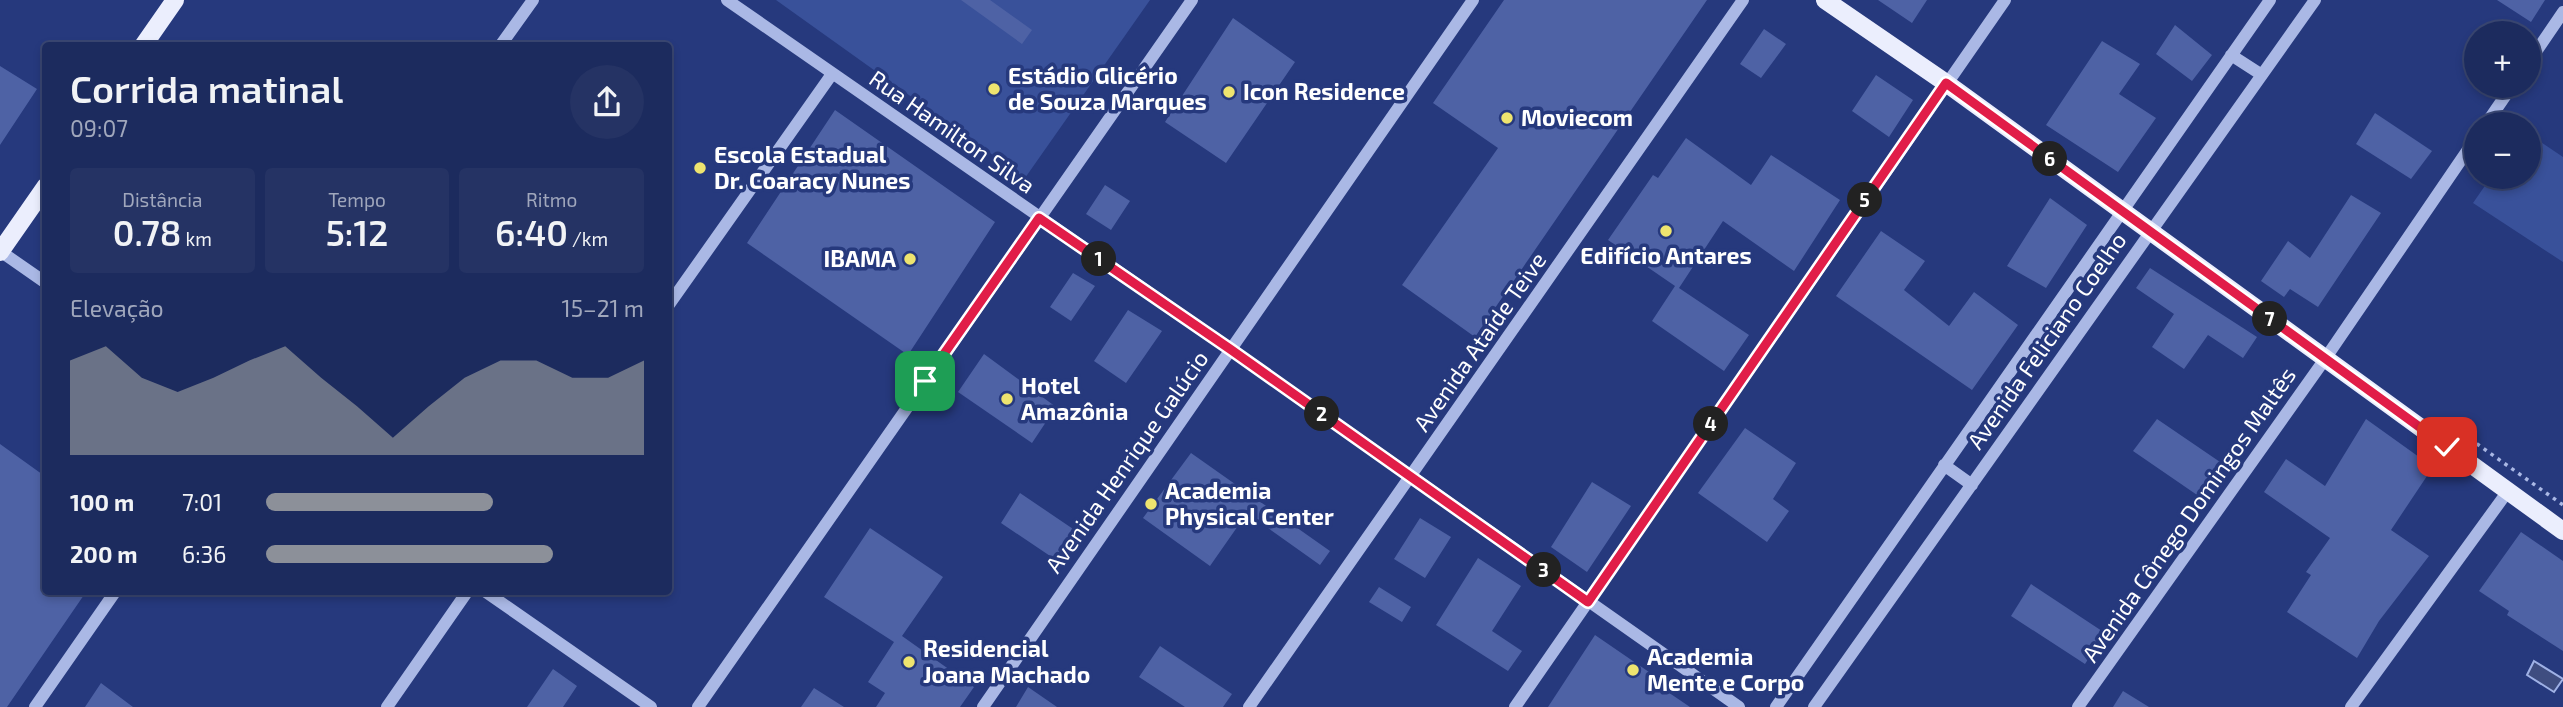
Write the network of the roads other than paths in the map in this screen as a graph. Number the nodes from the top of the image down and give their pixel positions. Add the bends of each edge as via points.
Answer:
1 (174, 0) edge
2 (533, 0) edge
3 (727, 0) edge
4 (1192, 0) edge
5 (1473, 0) edge
6 (1743, 0) edge
7 (1825, 0) edge
8 (2005, 0) edge
9 (2270, 0) edge
10 (2315, 0) edge
11 (2563, 12) edge
12 (146, 42) edge
13 (503, 42) edge
14 (2541, 44) edge
15 (2231, 55) junction
16 (832, 74) junction
17 (2262, 75) junction
18 (1946, 83) junction
19 (2464, 156) edge
20 (42, 192) edge
21 (2122, 211) junction
22 (1039, 218) junction
23 (2151, 232) junction
24 (0, 251) edge
25 (42, 280) edge
26 (672, 300) edge
27 (1230, 349) junction
28 (2325, 359) junction
29 (1944, 466) junction
30 (1412, 477) junction
31 (1972, 485) junction
32 (2508, 491) junction
33 (2563, 530) edge
34 (113, 595) edge
35 (465, 595) edge
36 (490, 595) edge
37 (1588, 602) junction
38 (35, 707) edge
39 (387, 707) edge
40 (651, 707) edge
41 (698, 707) edge
42 (983, 707) edge
43 (1249, 707) edge
44 (1515, 707) edge
45 (1739, 707) edge
46 (1776, 707) edge
47 (1814, 707) edge
48 (2078, 707) edge
49 (2351, 707) edge

1 - 12 main road
2 - 13 street
3 - 16 street, Rua Hamilton Silva
4 - 22 street
5 - 27 street, Avenida Henrique Galúcio
6 - 30 street, Avenida Ataíde Teive
7 - 18 main road
8 - 18 street
9 - 15 street, Avenida Feliciano Coelho
10 - 17 street, Avenida Feliciano Coelho
11 - 14 street
15 - 17 street
15 - 21 street, Avenida Feliciano Coelho
16 - 22 street, Rua Hamilton Silva
16 - 26 street
17 - 23 street, Avenida Feliciano Coelho
18 - 21 main road
18 - 37 street
19 - 28 street, Avenida Cônego Domingos Maltês
20 - 24 main road
21 - 23 main road
21 - 29 street, Avenida Feliciano Coelho
22 - 27 street, Rua Hamilton Silva
22 - 41 street
23 - 28 main road
23 - 31 street, Avenida Feliciano Coelho
24 - 25 street
27 - 30 street, Rua Hamilton Silva
27 - 42 street, Avenida Henrique Galúcio
28 - 32 main road
28 - 48 street, Avenida Cônego Domingos Maltês
29 - 31 street
29 - 46 street, Avenida Feliciano Coelho
30 - 37 street, Rua Hamilton Silva
30 - 43 street, Avenida Ataíde Teive
31 - 47 street, Avenida Feliciano Coelho
32 - 33 main road
32 - 49 street
34 - 38 street
35 - 39 street
36 - 40 street
37 - 44 street
37 - 45 street, Rua Hamilton Silva

